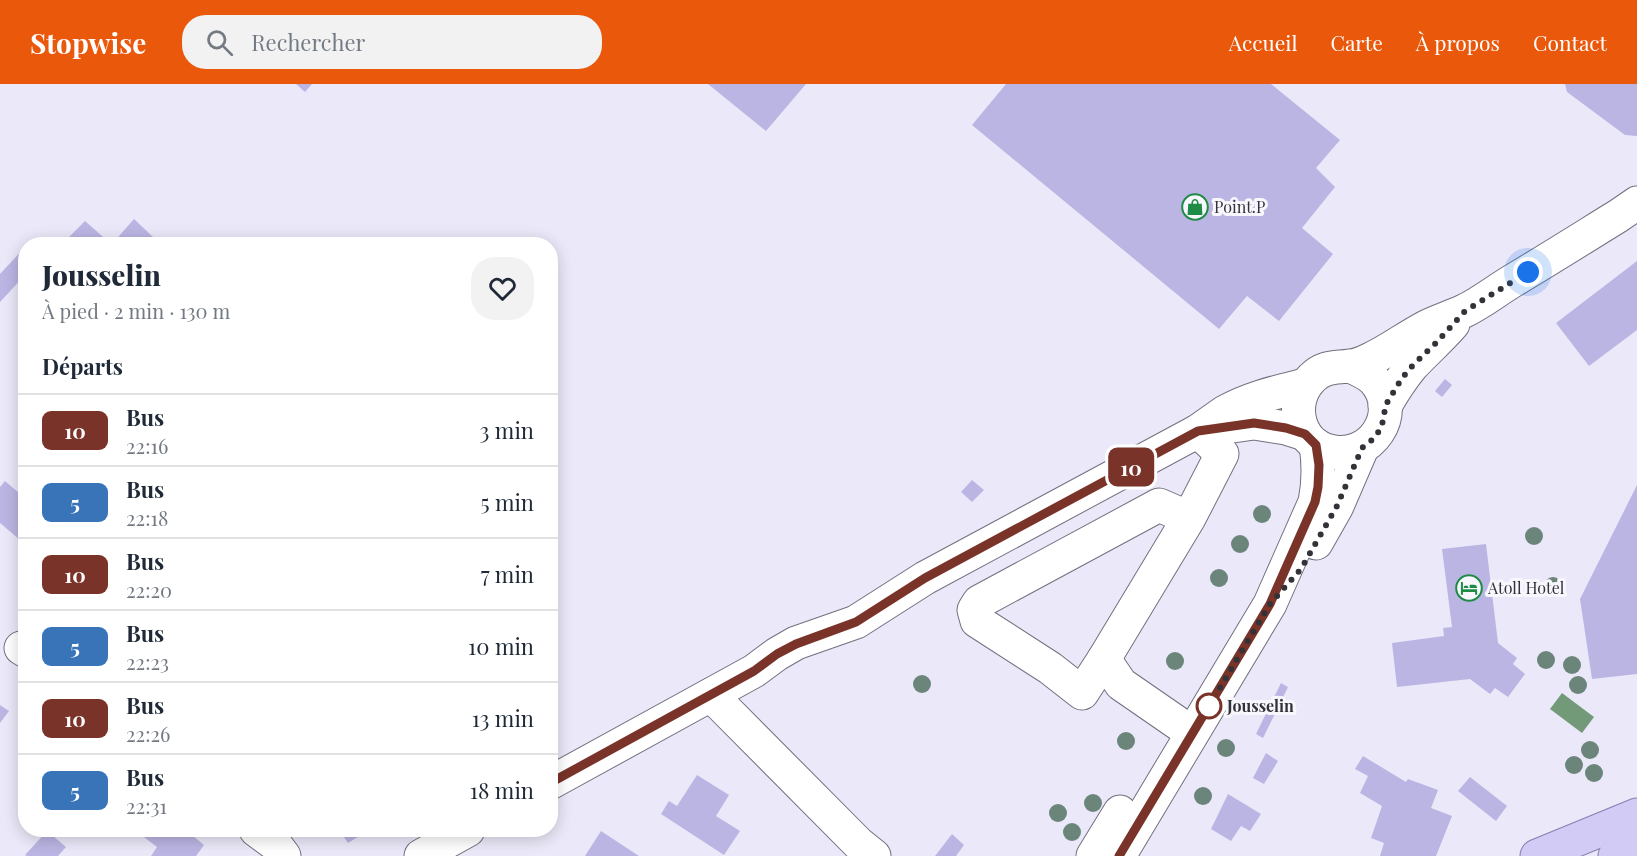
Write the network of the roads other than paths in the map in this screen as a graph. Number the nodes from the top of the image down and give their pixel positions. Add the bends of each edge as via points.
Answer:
1 (1637, 202) edge
2 (1465, 311) junction
3 (1350, 366) junction
4 (1305, 385) junction
5 (1385, 406) junction
6 (1198, 431) junction
7 (1311, 439) junction
8 (1362, 448) junction
9 (1190, 518) junction
10 (1270, 604) junction
11 (1104, 659) junction
12 (711, 695) junction
13 (1190, 738) junction
14 (558, 779) edge
15 (1637, 815) edge
16 (266, 837) edge
17 (455, 837) edge
18 (1637, 847) edge
19 (284, 856) edge
20 (421, 856) edge
21 (874, 856) edge
22 (1093, 856) edge
23 (1119, 856) edge
24 (1538, 856) edge
25 (1616, 856) edge

1 - 2 street
2 - 3 street
2 - 5 street via 1413,365
3 - 4 street via 1325,369
3 - 5 street via 1374,380
4 - 6 street via 1249,401
4 - 7 street via 1299,397 1299,422
5 - 8 street via 1380,430
6 - 7 street via 1254,423 1279,426
6 - 9 street via 1222,454
6 - 12 street via 925,578 856,622 796,644
7 - 8 street via 1325,450 1335,452
7 - 10 street via 1319,465 1315,502
8 - 10 street via 1337,506 1301,569
9 - 11 street
9 - 11 street via 1159,505 979,602 974,610 977,621 1082,693
10 - 13 street
11 - 13 street via 1121,684
12 - 14 street
12 - 21 street
13 - 22 street via 1152,759
13 - 23 street
15 - 24 main road
16 - 19 street
17 - 20 street
18 - 25 main road

